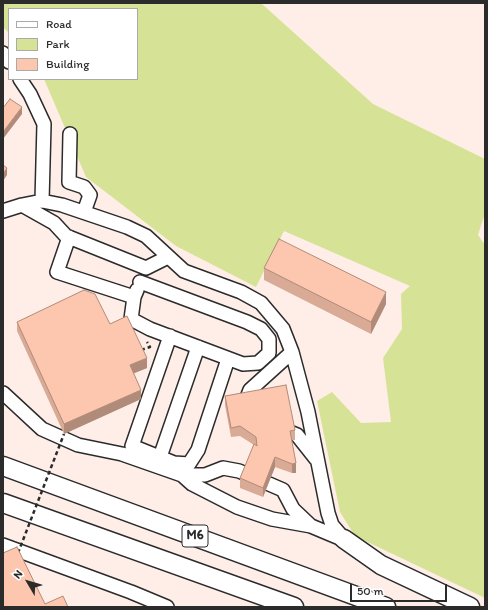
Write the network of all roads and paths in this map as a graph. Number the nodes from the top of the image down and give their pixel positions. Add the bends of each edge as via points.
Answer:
1 (21, 80) edge
2 (70, 134) dead end
3 (42, 202) junction
4 (22, 205) junction
5 (3, 211) edge
6 (84, 212) junction
7 (69, 237) junction
8 (168, 257) junction
9 (146, 268) junction
10 (140, 282) junction
11 (134, 298) junction
12 (170, 336) junction
13 (198, 347) junction
14 (292, 352) junction
15 (228, 358) junction
16 (243, 364) junction
17 (258, 384) junction
18 (3, 393) edge
19 (250, 421) edge
20 (268, 432) edge
21 (64, 434) edge
22 (160, 457) junction
23 (318, 462) junction
24 (3, 466) edge
25 (182, 475) junction
26 (3, 503) edge
27 (311, 526) junction
28 (344, 539) junction
29 (3, 545) edge
30 (17, 556) edge
31 (167, 607) edge
32 (294, 607) edge
33 (386, 607) edge
34 (470, 607) edge

1 - 3 lane via 44,124
2 - 6 lane via 69,182 84,187 90,195
3 - 4 lane
3 - 6 lane
4 - 5 lane
4 - 7 lane via 49,220
6 - 8 lane via 146,236
7 - 9 lane
7 - 11 lane via 57,272
8 - 9 lane
8 - 14 lane via 184,271 241,292 261,303 283,329
9 - 10 lane
10 - 11 lane
10 - 16 lane via 261,329 269,339 269,353 258,363
11 - 12 lane via 131,319
12 - 13 lane
12 - 22 lane via 132,446
13 - 15 lane
13 - 22 lane
14 - 17 lane
14 - 23 lane
15 - 16 lane
15 - 22 lane via 198,450 189,464 174,463
16 - 17 lane
17 - 19 lane via 250,390 242,409
18 - 25 lane via 42,429 78,445 122,454
20 - 23 lane via 275,434 290,431 297,435
21 - 30 path, bridge
23 - 28 lane via 332,525
24 - 33 highway, M6
25 - 27 lane via 192,484 237,508 272,519
25 - 27 lane via 205,476 223,468 238,471 283,490 293,509
26 - 32 highway, M6
27 - 28 lane
28 - 34 highway via 381,565
29 - 31 lane

